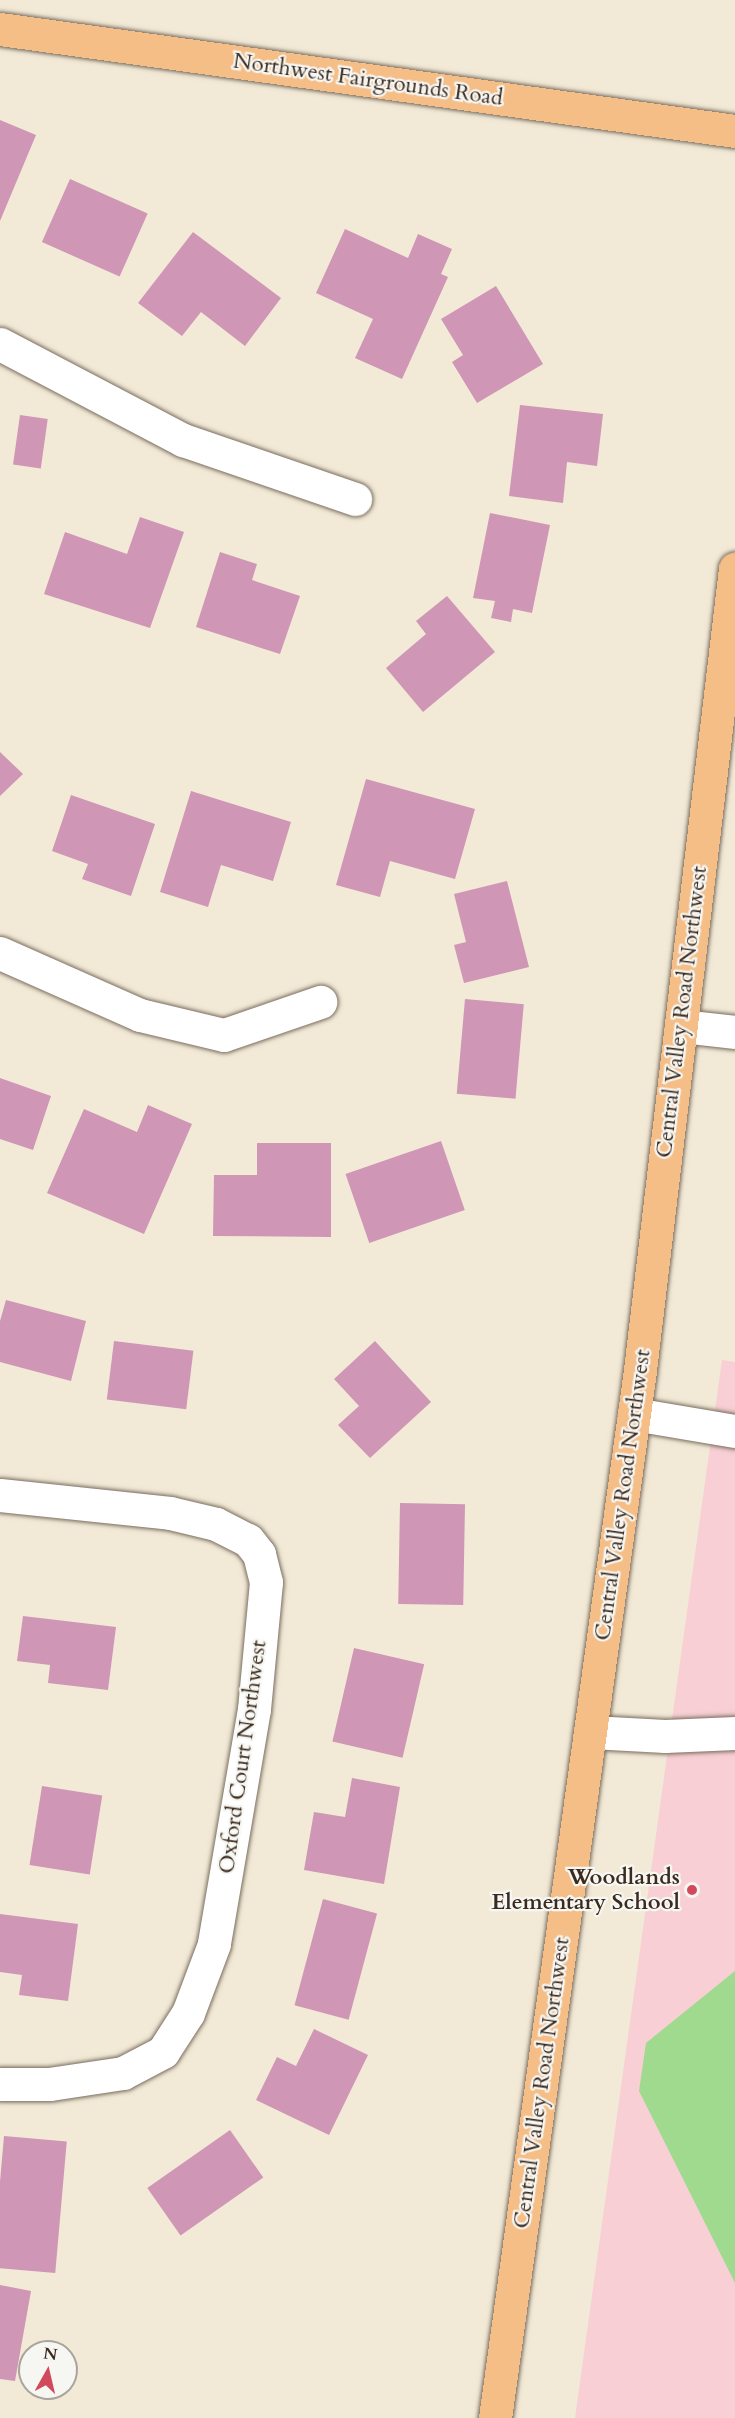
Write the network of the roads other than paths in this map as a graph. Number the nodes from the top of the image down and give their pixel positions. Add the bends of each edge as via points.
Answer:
1 (0, 29) edge
2 (735, 132) edge
3 (0, 344) edge
4 (355, 499) dead end
5 (735, 569) edge
6 (0, 953) edge
7 (320, 1002) dead end
8 (681, 1026) junction
9 (735, 1032) edge
10 (634, 1414) junction
11 (735, 1431) edge
12 (0, 1496) edge
13 (591, 1732) junction
14 (735, 1733) edge
15 (0, 2084) edge
16 (495, 2418) edge

1 - 2 main road, Northwest Fairgrounds Road
3 - 4 street via 183,441
5 - 8 main road, Central Valley Road Northwest
6 - 7 street via 140,1015 224,1035
8 - 9 street
8 - 10 main road, Central Valley Road Northwest
10 - 11 street
10 - 13 main road, Central Valley Road Northwest
12 - 15 street, Oxford Court Northwest via 170,1513 216,1524 248,1540 259,1554 266,1582 254,1709 214,1944 188,2013 163,2052 123,2073 50,2084
13 - 14 street via 665,1736
13 - 16 main road, Central Valley Road Northwest

